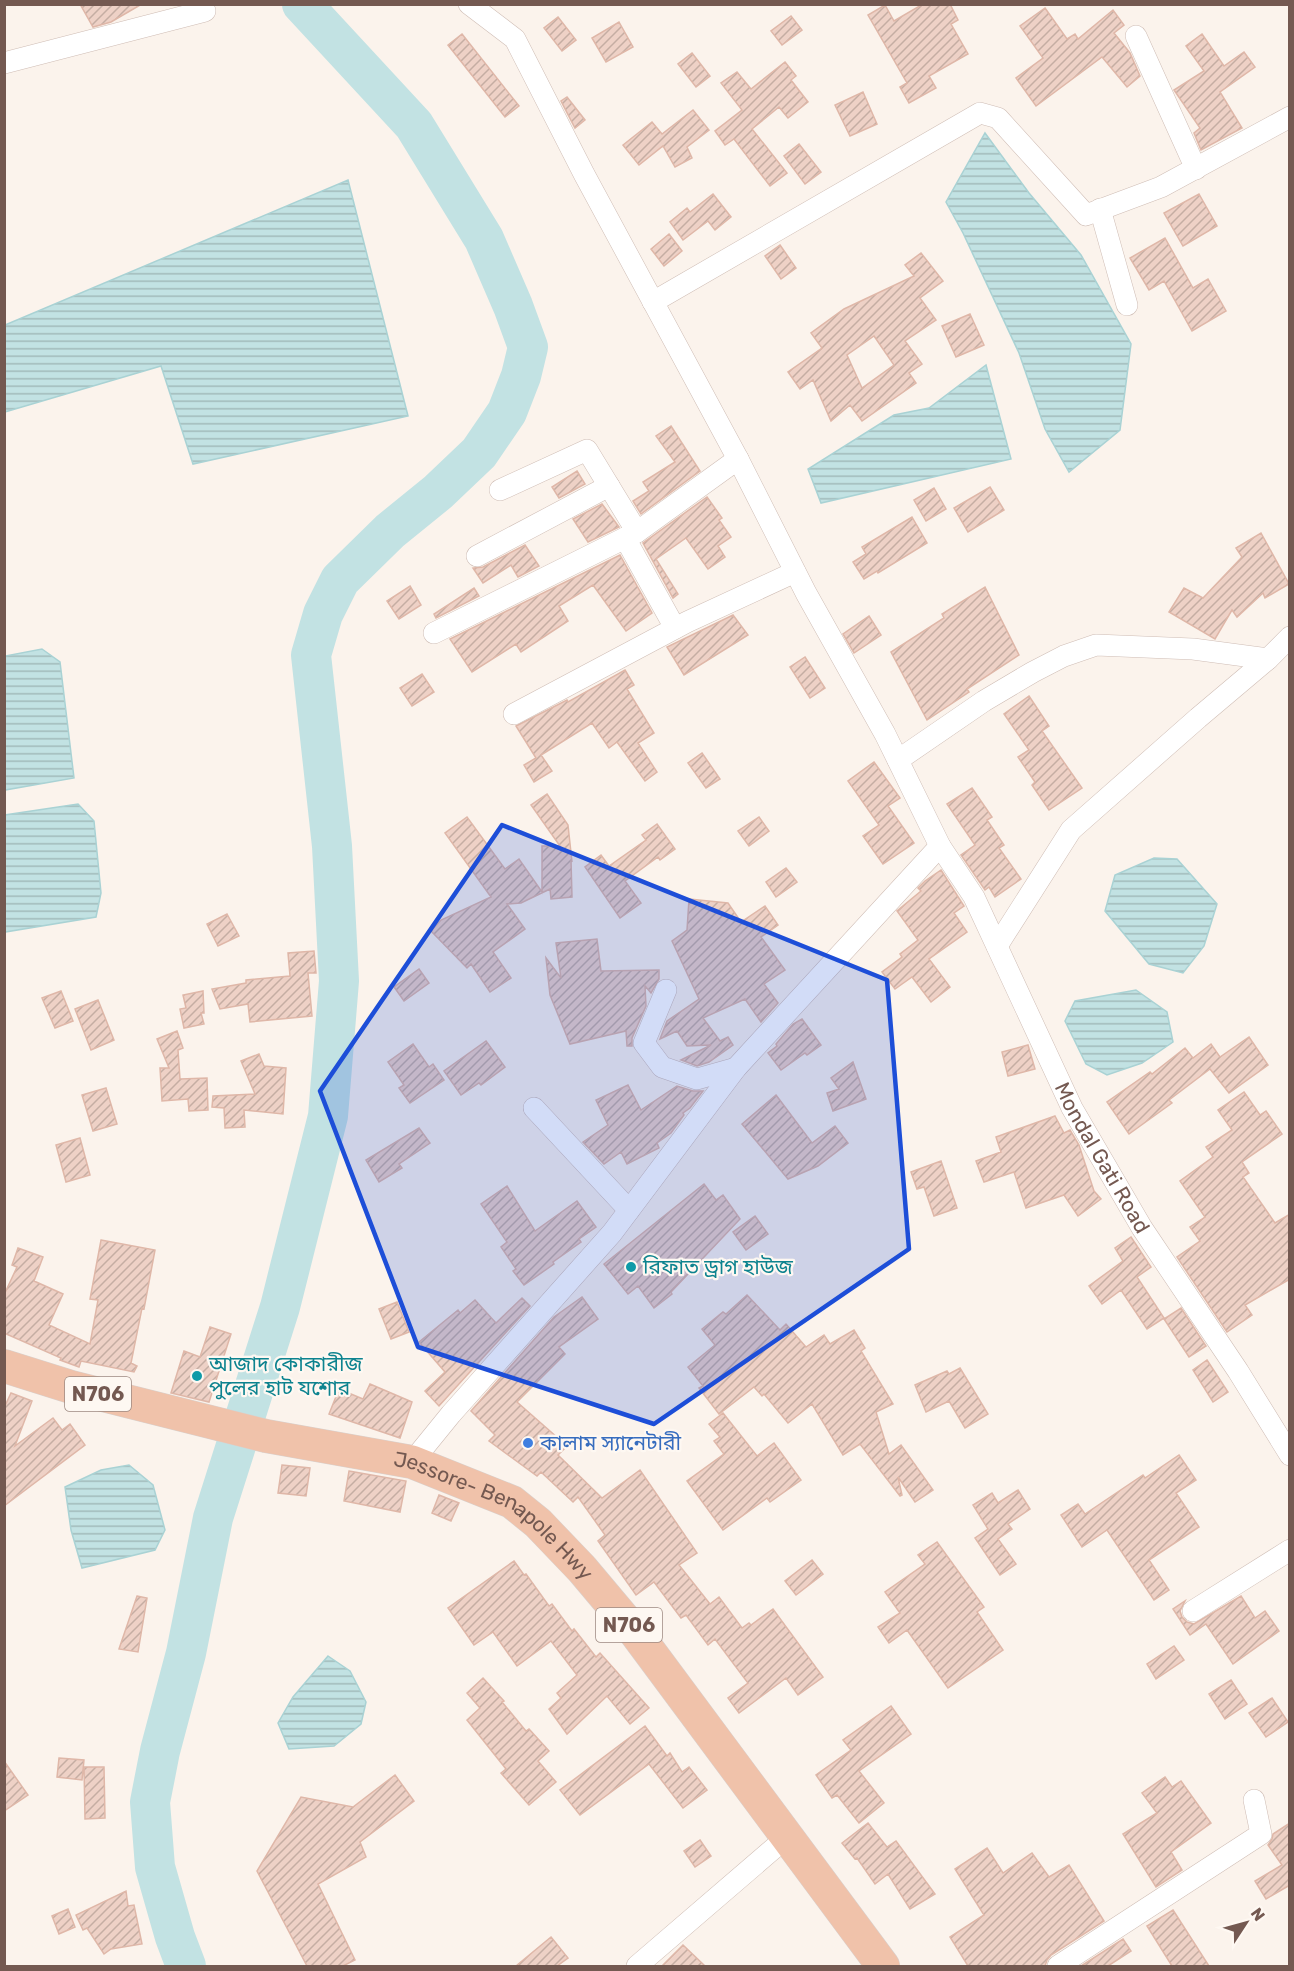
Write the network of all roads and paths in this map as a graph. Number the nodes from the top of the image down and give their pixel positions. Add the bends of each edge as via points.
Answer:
1 (201, 4) edge
2 (469, 4) edge
3 (1136, 36) dead end
4 (4, 63) edge
5 (1290, 117) edge
6 (1196, 169) junction
7 (1100, 209) junction
8 (653, 302) junction
9 (1127, 305) dead end
10 (738, 459) junction
11 (609, 486) junction
12 (500, 490) dead end
13 (631, 535) junction
14 (477, 556) dead end
15 (795, 572) junction
16 (675, 628) junction
17 (434, 633) dead end
18 (1290, 637) edge
19 (1268, 659) junction
20 (514, 714) dead end
21 (898, 760) junction
22 (940, 846) junction
23 (997, 946) junction
24 (666, 990) dead end
25 (736, 1068) junction
26 (534, 1108) dead end
27 (629, 1210) junction
28 (4, 1366) edge
29 (1290, 1455) edge
30 (412, 1462) junction
31 (1290, 1550) edge
32 (1193, 1611) dead end
33 (1254, 1800) dead end
34 (787, 1837) junction
35 (637, 1966) edge
36 (883, 1966) edge
37 (1058, 1966) edge

1 - 4 street via 205,11
2 - 8 street, Mondal Gati Road via 515,39
3 - 6 street
5 - 6 street
6 - 7 street via 1161,187
7 - 8 street via 1086,215 998,118 980,113
7 - 9 street
8 - 10 street, Mondal Gati Road
10 - 13 street
10 - 15 street, Mondal Gati Road
11 - 12 street via 586,450
11 - 13 street
11 - 14 street
13 - 16 street
13 - 17 street
15 - 16 street
15 - 21 street, Mondal Gati Road
16 - 20 street
18 - 19 street
19 - 21 street via 1193,649 1096,645 1033,672
19 - 23 street via 1071,831
21 - 22 street, Mondal Gati Road
22 - 23 street, Mondal Gati Road via 974,897
22 - 25 street
23 - 29 street, Mondal Gati Road via 1072,1107 1142,1228
24 - 25 street via 644,1043 662,1067 697,1079
25 - 27 street
26 - 27 street
27 - 30 street
28 - 30 highway, Jessore- Benapole Hwy / N706 via 266,1436
30 - 34 highway, Jessore- Benapole Hwy / N706 via 512,1502 538,1523 635,1632
31 - 32 street
33 - 37 street via 1260,1834
34 - 35 street
34 - 36 highway, Jessore- Benapole Hwy / N706

